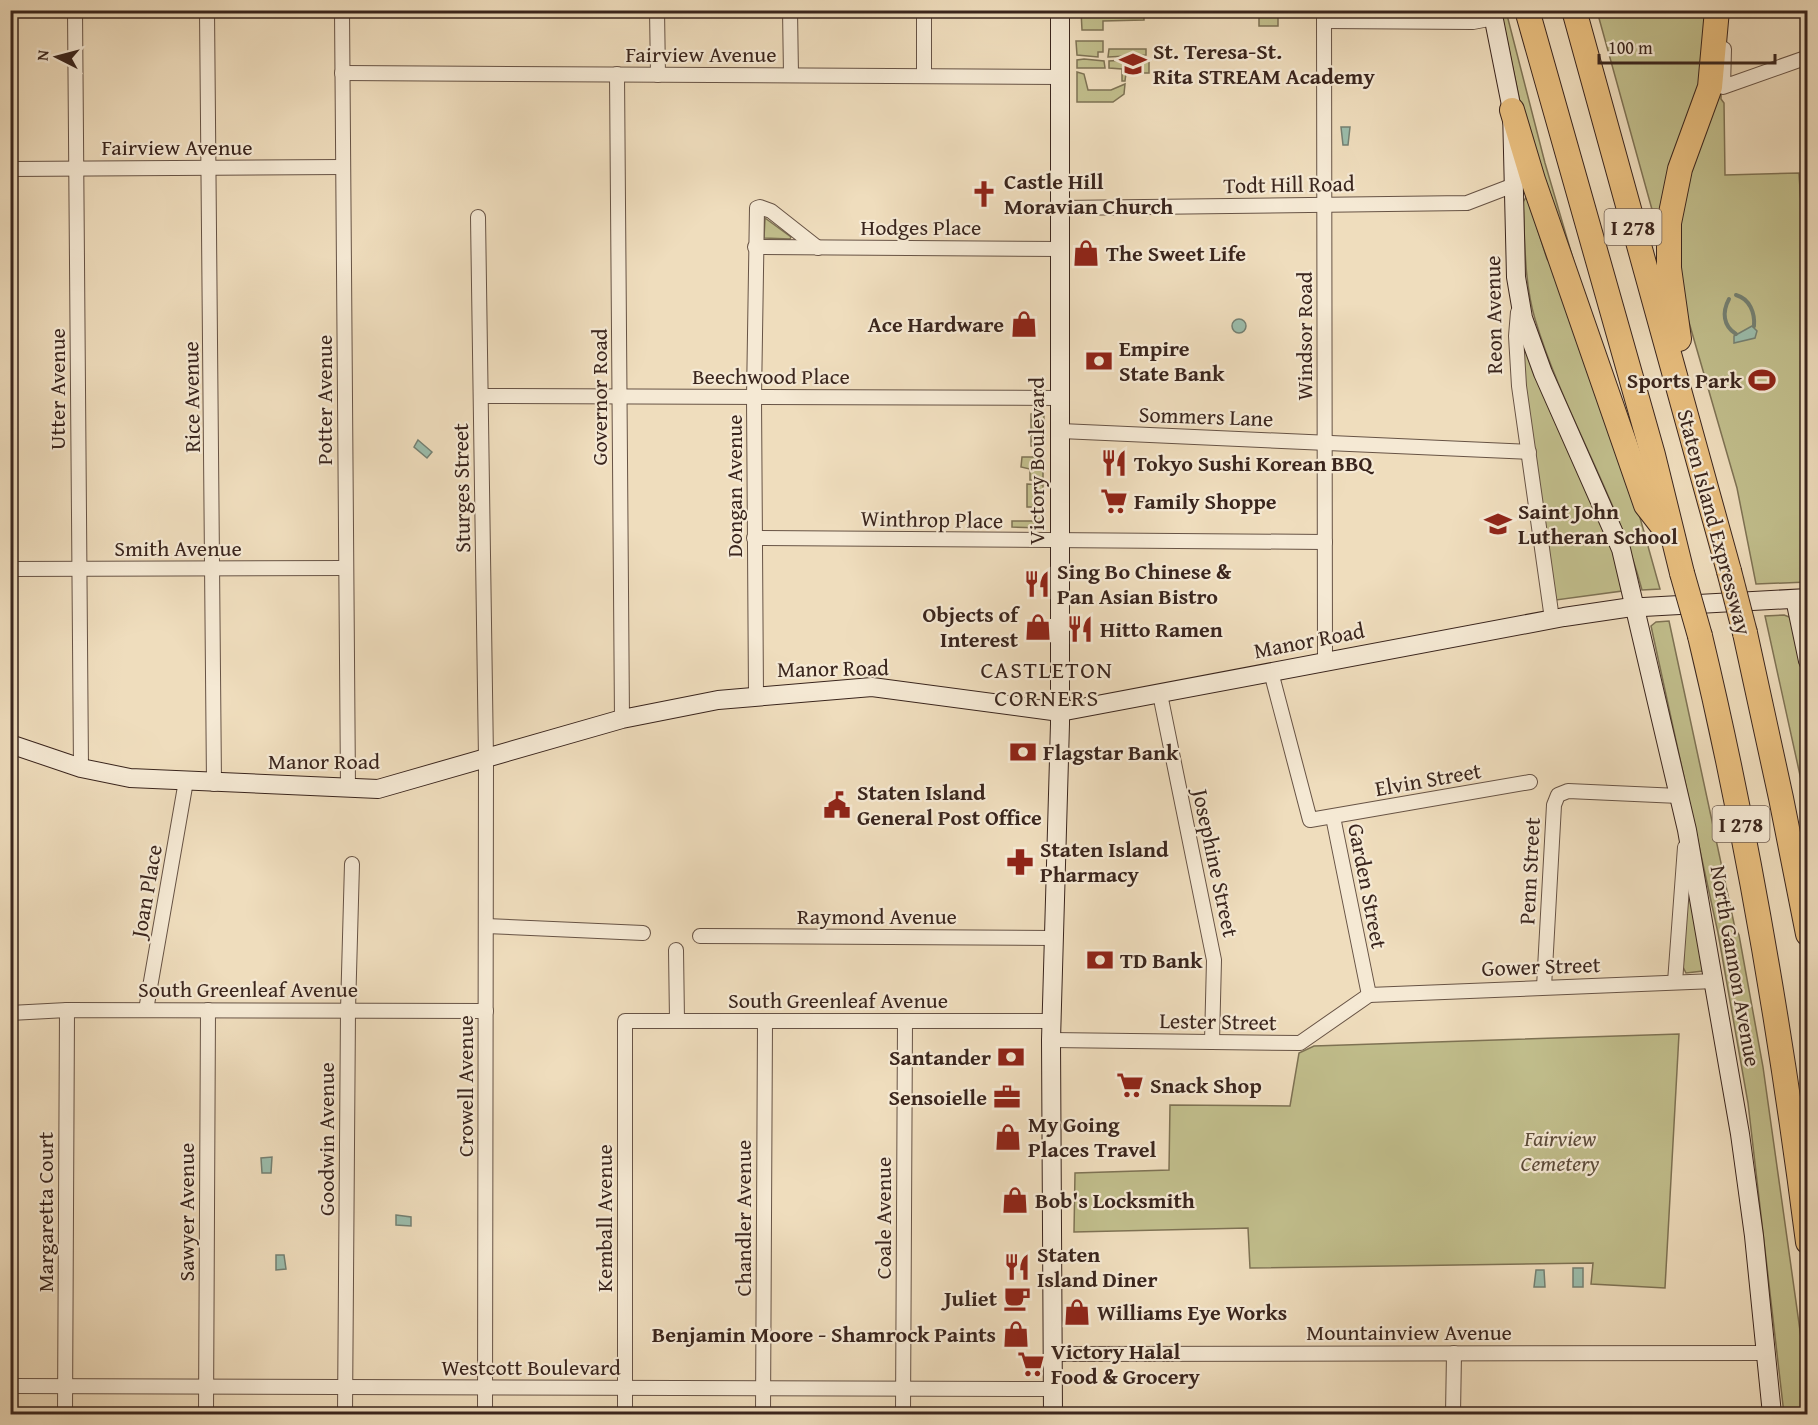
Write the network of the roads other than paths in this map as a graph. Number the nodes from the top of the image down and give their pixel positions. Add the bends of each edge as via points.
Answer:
1 (75, 10) edge
2 (207, 10) edge
3 (342, 10) edge
4 (657, 10) edge
5 (790, 10) edge
6 (924, 10) edge
7 (1060, 10) edge
8 (1527, 10) edge
9 (1574, 10) edge
10 (1717, 10) edge
11 (1725, 10) edge
12 (1493, 14) edge
13 (1324, 16) edge
14 (1808, 57) edge
15 (342, 73) junction
16 (617, 74) junction
17 (658, 75) junction
18 (791, 75) junction
19 (924, 76) junction
20 (1060, 77) junction
21 (1512, 110) junction
22 (343, 167) junction
23 (210, 168) junction
24 (76, 169) junction
25 (10, 170) edge
26 (1514, 185) junction
27 (1325, 205) junction
28 (1060, 208) junction
29 (478, 217) dead end
30 (755, 247) junction
31 (818, 248) junction
32 (1061, 249) junction
33 (1519, 300) junction
34 (481, 396) junction
35 (620, 396) junction
36 (754, 398) junction
37 (1060, 398) junction
38 (1060, 430) junction
39 (1325, 442) junction
40 (1695, 443) junction
41 (1529, 452) junction
42 (754, 538) junction
43 (1060, 541) junction
44 (1674, 541) junction
45 (1326, 542) junction
46 (346, 568) junction
47 (10, 569) edge
48 (80, 569) junction
49 (213, 569) junction
50 (1801, 599) edge
51 (1635, 608) junction
52 (1552, 619) junction
53 (1808, 661) edge
54 (1325, 662) junction
55 (1271, 672) junction
56 (756, 694) junction
57 (1160, 694) junction
58 (1060, 712) junction
59 (622, 719) junction
60 (10, 744) edge
61 (486, 758) junction
62 (81, 768) junction
63 (186, 781) junction
64 (1530, 782) dead end
65 (214, 784) junction
66 (348, 789) junction
67 (1679, 795) junction
68 (1333, 816) junction
69 (1687, 830) junction
70 (352, 864) dead end
71 (486, 926) junction
72 (643, 933) dead end
73 (1808, 934) edge
74 (700, 936) dead end
75 (1053, 938) junction
76 (676, 950) dead end
77 (1715, 981) junction
78 (1675, 982) junction
79 (1544, 987) junction
80 (1369, 995) junction
81 (67, 1010) junction
82 (146, 1010) junction
83 (208, 1010) junction
84 (348, 1010) junction
85 (486, 1011) junction
86 (10, 1013) edge
87 (677, 1020) junction
88 (625, 1021) joint
89 (765, 1021) junction
90 (1051, 1021) junction
91 (905, 1022) junction
92 (1051, 1040) junction
93 (1212, 1042) junction
94 (1808, 1242) edge
95 (1454, 1353) junction
96 (1766, 1353) junction
97 (1053, 1354) junction
98 (10, 1386) edge
99 (66, 1387) junction
100 (206, 1387) junction
101 (345, 1388) junction
102 (485, 1388) junction
103 (625, 1388) junction
104 (763, 1389) junction
105 (904, 1389) junction
106 (1052, 1389) junction
107 (65, 1414) edge
108 (206, 1414) edge
109 (345, 1414) edge
110 (485, 1414) edge
111 (625, 1414) edge
112 (763, 1414) edge
113 (903, 1414) edge
114 (1053, 1414) edge
115 (1453, 1414) edge
116 (1772, 1414) edge

1 - 24 street, Utter Avenue
2 - 23 street, Rice Avenue
3 - 15 street, Potter Avenue
4 - 17 street
5 - 18 street
6 - 19 street
7 - 20 main road, Victory Boulevard
8 - 44 highway, Staten Island Expressway / I 278
9 - 40 highway, Staten Island Expressway / I 278
10 - 40 highway via 1712,77 1678,176 1668,238 1670,282
11 - 14 street via 1724,87
12 - 13 street via 1473,22
12 - 21 main road, Reon Avenue
13 - 27 street, Windsor Road
15 - 16 street, Fairview Avenue
15 - 22 street, Potter Avenue
16 - 17 street, Fairview Avenue
16 - 35 street, Governor Road
17 - 18 street, Fairview Avenue
18 - 19 street, Fairview Avenue
19 - 20 street, Fairview Avenue
20 - 28 main road, Victory Boulevard
21 - 26 main road, Reon Avenue
21 - 44 highway via 1646,505
22 - 23 street, Fairview Avenue
22 - 46 street, Potter Avenue
23 - 24 street, Fairview Avenue
23 - 49 street, Rice Avenue
24 - 25 street, Fairview Avenue
24 - 48 street, Utter Avenue
26 - 27 street, Todt Hill Road via 1467,203
26 - 33 main road, Reon Avenue
27 - 28 street, Todt Hill Road
27 - 39 street, Windsor Road
28 - 32 main road, Victory Boulevard
29 - 34 street, Sturges Street
30 - 31 street, Hodges Place
30 - 31 street, Dongan Avenue via 755,213 760,207 771,210
30 - 36 street, Dongan Avenue
31 - 32 street, Hodges Place
32 - 37 main road, Victory Boulevard
33 - 41 street, Reon Avenue via 1517,353
33 - 51 main road, North Gannon Avenue via 1539,363 1617,538
34 - 35 street, Beechwood Place
34 - 61 street, Sturges Street
35 - 36 street, Beechwood Place
35 - 59 street, Governor Road
36 - 37 street, Beechwood Place
36 - 42 street, Dongan Avenue
37 - 38 main road, Victory Boulevard
38 - 39 street, Sommers Lane
38 - 43 main road, Victory Boulevard
39 - 41 street, Sommers Lane
39 - 45 street, Windsor Road
40 - 73 highway, Staten Island Expressway / I 278, bridge via 1744,633
41 - 52 street, Reon Avenue
42 - 43 street, Winthrop Place
42 - 56 street, Dongan Avenue
43 - 45 street, Winthrop Place
43 - 58 main road, Victory Boulevard
44 - 94 highway, Staten Island Expressway / I 278, bridge via 1729,764 1761,930
45 - 54 street, Windsor Road
46 - 49 street, Smith Avenue
46 - 66 street, Potter Avenue
47 - 48 street, Smith Avenue
48 - 49 street, Smith Avenue
48 - 62 street, Utter Avenue
49 - 65 street, Rice Avenue
50 - 51 main road, Manor Road
50 - 53 main road
51 - 52 main road, Manor Road
51 - 67 main road, North Gannon Avenue
52 - 54 main road, Manor Road
54 - 55 main road, Manor Road
55 - 57 main road, Manor Road
55 - 68 street, Garden Street via 1310,820
56 - 58 main road, Manor Road via 872,687
56 - 59 main road, Manor Road
57 - 58 main road, Manor Road
57 - 93 street, Josephine Street via 1214,960
58 - 75 main road, Victory Boulevard
59 - 61 main road, Manor Road
60 - 62 main road, Manor Road
61 - 66 main road, Manor Road via 378,789
61 - 71 street, Crowell Avenue
62 - 63 main road, Manor Road via 130,778
63 - 65 main road, Manor Road
63 - 82 street, Joan Place
64 - 68 street, Elvin Street
65 - 66 main road, Manor Road
67 - 69 main road, North Gannon Avenue
67 - 79 street, Penn Street via 1568,791 1558,795 1554,805
68 - 80 street, Garden Street
69 - 77 main road, North Gannon Avenue
69 - 78 street
70 - 84 street, Goodwin Avenue
71 - 72 street
71 - 85 street, Crowell Avenue
74 - 75 street, Raymond Avenue
75 - 90 main road, Victory Boulevard
76 - 87 street
77 - 78 street, Gower Street
77 - 96 main road, North Gannon Avenue via 1749,1196
78 - 79 street, Gower Street
79 - 80 street, Gower Street
80 - 93 street, Lester Street via 1300,1043
81 - 82 street, South Greenleaf Avenue
81 - 86 street, South Greenleaf Avenue
81 - 99 street, Margaretta Court
82 - 83 street, South Greenleaf Avenue
83 - 84 street, South Greenleaf Avenue
83 - 100 street, Sawyer Avenue
84 - 85 street, South Greenleaf Avenue
84 - 101 street, Goodwin Avenue
85 - 102 street, Crowell Avenue
87 - 88 street, South Greenleaf Avenue
87 - 89 street, South Greenleaf Avenue
88 - 103 street, Kemball Avenue
89 - 91 street, South Greenleaf Avenue
89 - 104 street, Chandler Avenue
90 - 91 street, South Greenleaf Avenue
90 - 92 main road, Victory Boulevard
91 - 105 street, Coale Avenue
92 - 93 street, Lester Street
92 - 97 main road, Victory Boulevard
95 - 96 street, Mountainview Avenue
95 - 97 street, Mountainview Avenue
95 - 115 street
96 - 116 main road, North Gannon Avenue
97 - 106 main road, Victory Boulevard
98 - 99 street, Westcott Boulevard
99 - 100 street, Westcott Boulevard
99 - 107 street, Margaretta Court
100 - 101 street, Westcott Boulevard
100 - 108 street, Sawyer Avenue
101 - 102 street, Westcott Boulevard
101 - 109 street, Goodwin Avenue
102 - 103 street, Westcott Boulevard
102 - 110 street, Crowell Avenue
103 - 104 street, Westcott Boulevard
103 - 111 street, Kemball Avenue
104 - 105 street, Westcott Boulevard
104 - 112 street, Chandler Avenue
105 - 106 street, Westcott Boulevard
105 - 113 street, Coale Avenue
106 - 114 main road, Victory Boulevard

